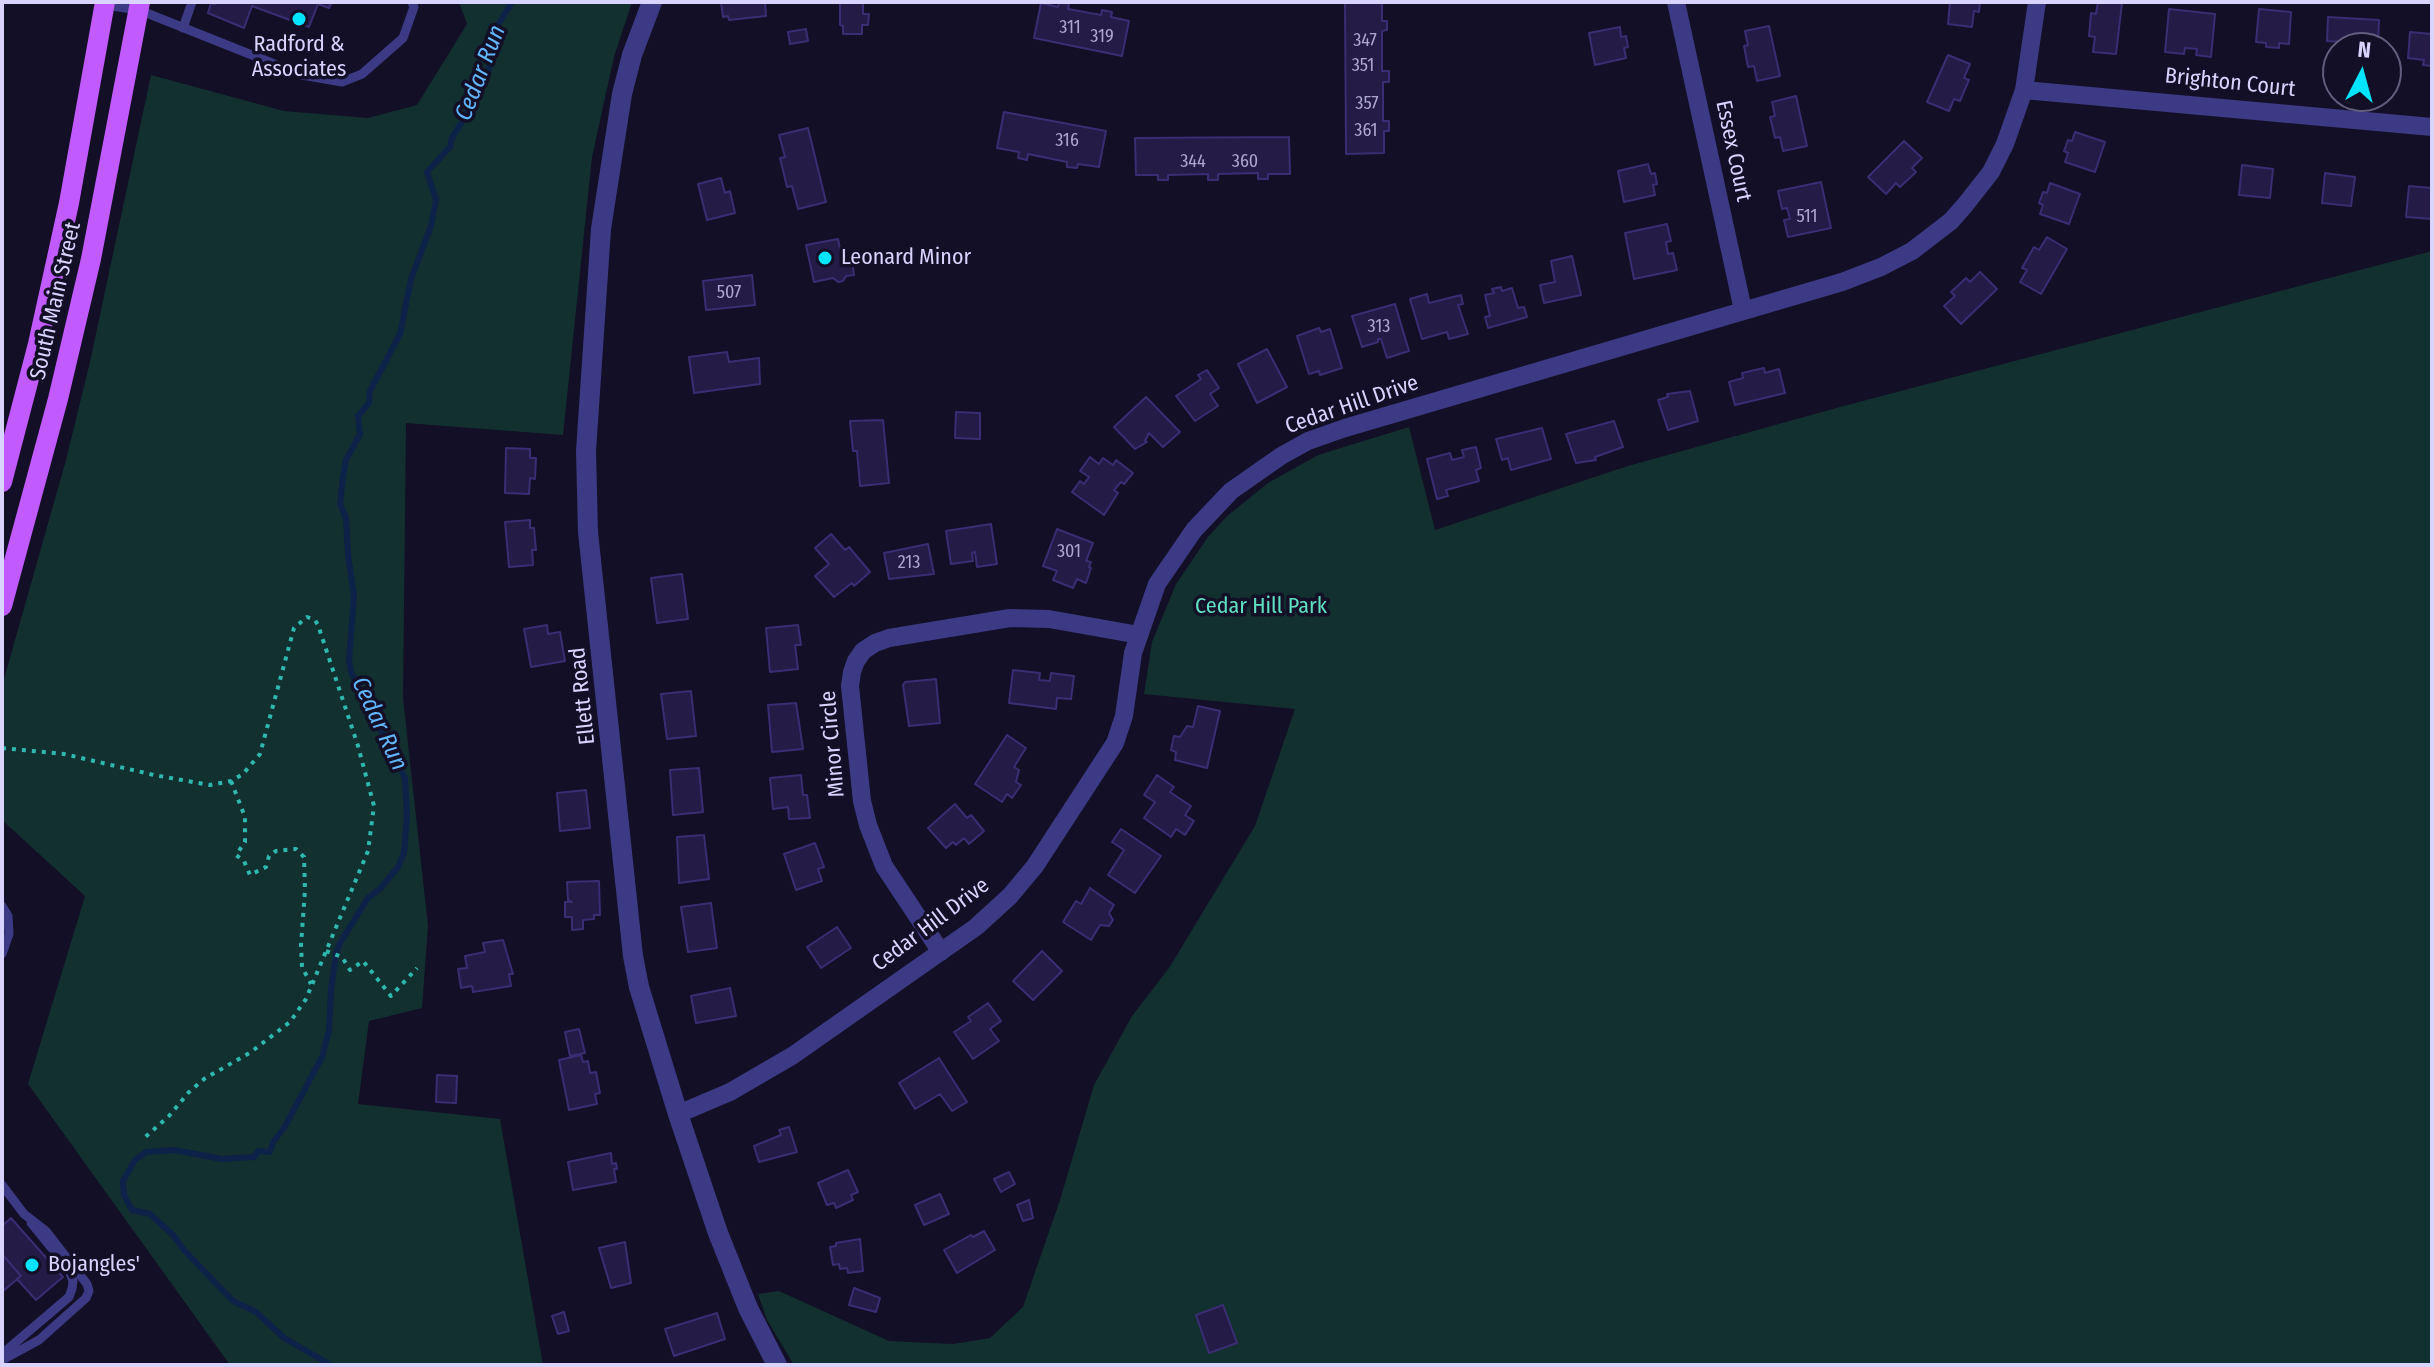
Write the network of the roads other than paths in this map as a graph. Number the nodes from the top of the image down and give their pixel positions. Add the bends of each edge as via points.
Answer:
1 (192, 2) edge
2 (412, 2) edge
3 (652, 2) edge
4 (1676, 2) edge
5 (2037, 2) edge
6 (105, 4) edge
7 (139, 6) edge
8 (183, 28) junction
9 (2024, 90) junction
10 (2432, 127) edge
11 (1743, 310) junction
12 (2, 482) edge
13 (11, 544) edge
14 (2, 606) edge
15 (1139, 635) junction
16 (2, 906) edge
17 (941, 952) junction
18 (2, 954) edge
19 (678, 1114) junction
20 (2, 1185) edge
21 (24, 1214) junction
22 (2, 1354) edge
23 (2, 1360) edge
24 (777, 1365) edge

1 - 8 lane
2 - 8 lane via 403,38 362,74 342,82 302,75
3 - 19 street, Ellett Road via 622,94 601,229 586,486 633,956
4 - 11 street, Essex Court
5 - 9 street, Cedar Hill Drive
6 - 7 lane
6 - 12 main road, South Main Street via 66,217
7 - 8 lane
7 - 13 main road, South Main Street via 91,259
9 - 10 street, Brighton Court
9 - 11 street, Cedar Hill Drive via 1991,172 1929,239 1861,276
11 - 15 street, Cedar Hill Drive via 1308,441 1231,491 1194,530 1157,584
13 - 14 main road, South Main Street
15 - 17 street, Cedar Hill Drive via 1124,716 1106,758 1010,896
15 - 17 street, Minor Circle via 1049,619 1010,618 889,638 863,651 856,661 850,686 868,825 884,866
16 - 18 lane via 9,934
17 - 19 street, Cedar Hill Drive via 758,1078
19 - 24 street, Ellett Road via 739,1287
20 - 21 lane
21 - 22 lane via 68,1268 72,1289
21 - 23 lane via 46,1231 89,1291 39,1340

